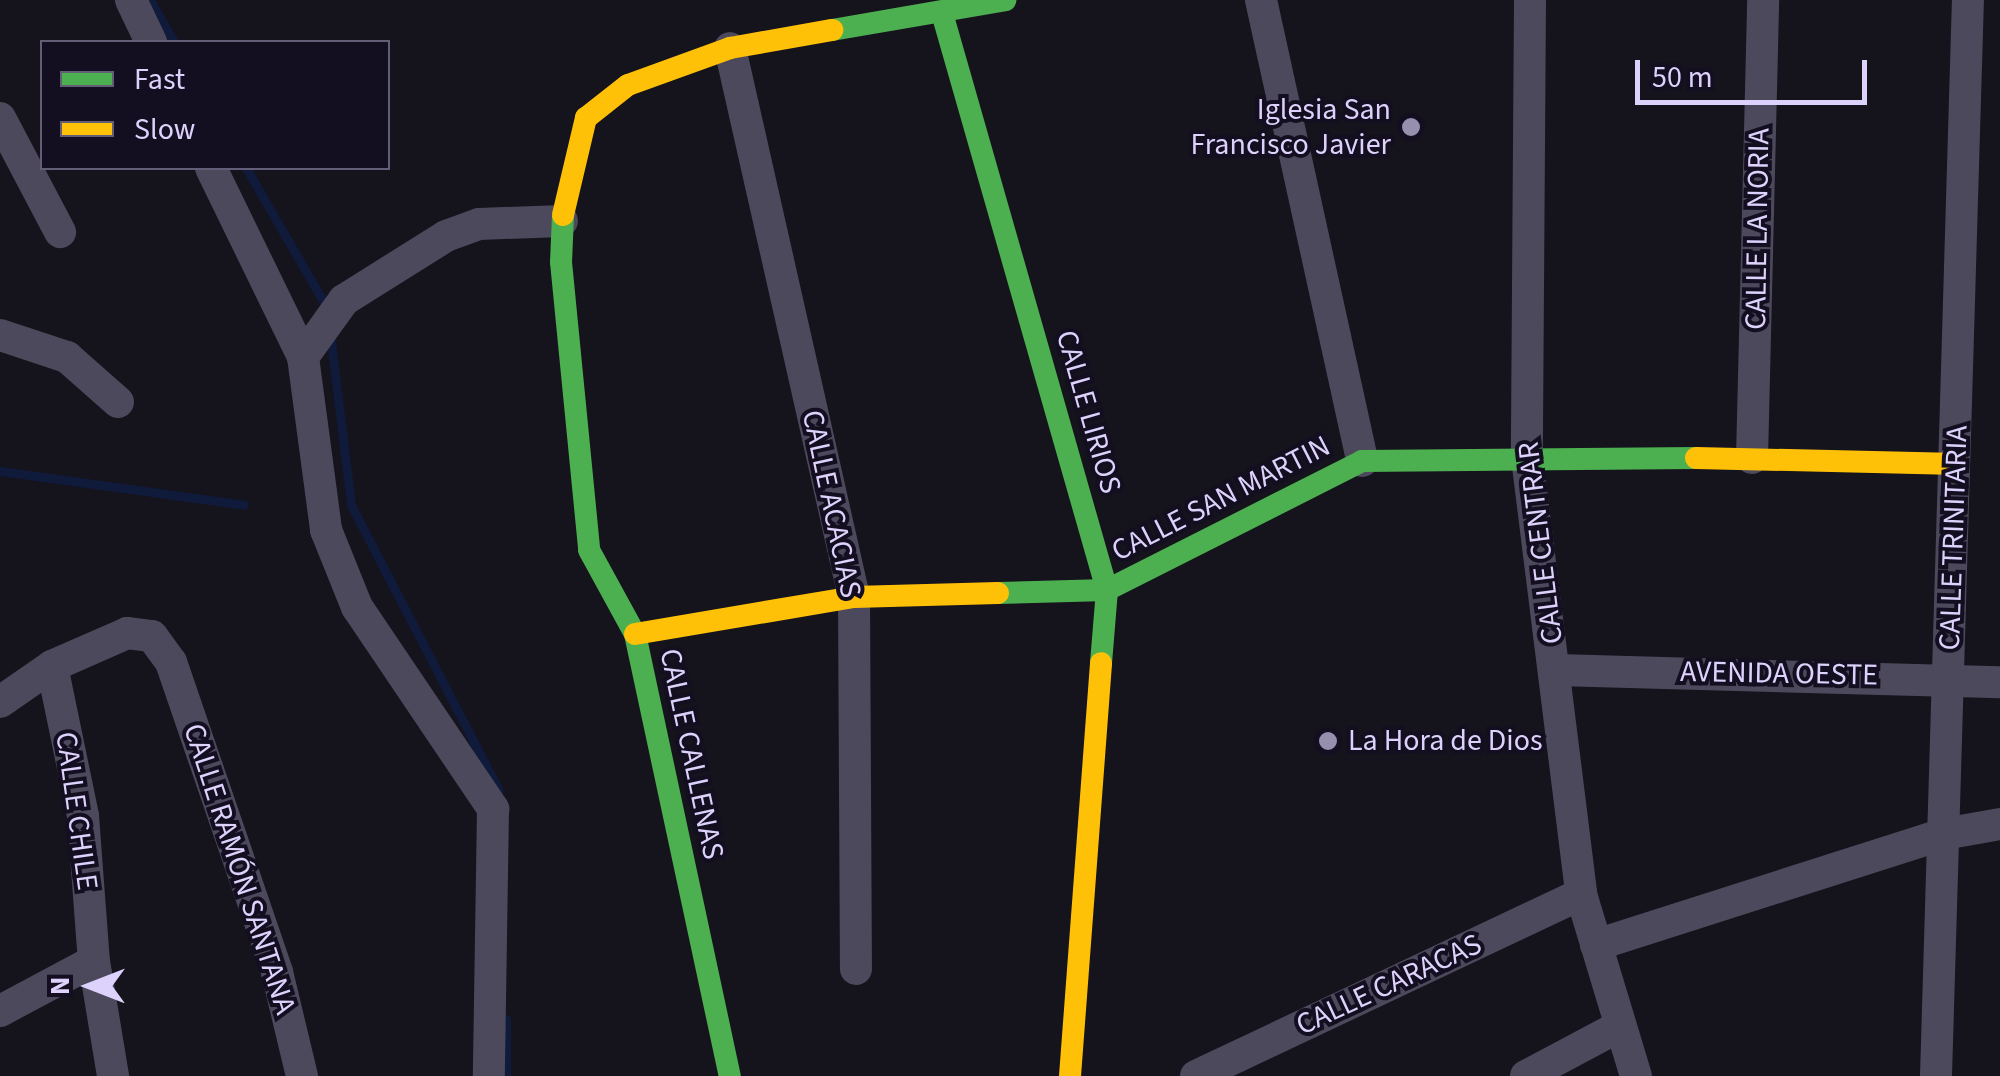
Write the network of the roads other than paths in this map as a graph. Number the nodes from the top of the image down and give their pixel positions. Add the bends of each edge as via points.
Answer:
1 (132, 0) edge
2 (1005, 0) edge
3 (1261, 0) edge
4 (1530, 0) edge
5 (1763, 0) edge
6 (1968, 0) edge
7 (942, 13) junction
8 (151, 40) edge
9 (730, 48) junction
10 (0, 118) edge
11 (212, 170) edge
12 (562, 221) junction
13 (60, 232) dead end
14 (0, 334) edge
15 (303, 357) junction
16 (118, 402) dead end
17 (1527, 458) junction
18 (1752, 458) junction
19 (1362, 461) junction
20 (1958, 464) junction
21 (1108, 590) junction
22 (854, 597) junction
23 (635, 634) junction
24 (52, 666) junction
25 (1557, 670) junction
26 (1948, 676) junction
27 (2000, 682) edge
28 (0, 702) edge
29 (2000, 824) edge
30 (1944, 834) junction
31 (1580, 894) junction
32 (1596, 945) junction
33 (94, 960) junction
34 (856, 970) dead end
35 (0, 1011) edge
36 (1620, 1026) junction
37 (113, 1076) edge
38 (302, 1076) edge
39 (489, 1076) edge
40 (730, 1076) edge
41 (1070, 1076) edge
42 (1196, 1076) edge
43 (1526, 1076) edge
44 (1636, 1076) edge
45 (1936, 1076) edge

1 - 8 street
2 - 7 street, CALLE CALLENAS
3 - 19 street
4 - 17 street, CALLE CENTRAR
5 - 18 street, CALLE LA NORIA
6 - 20 street, CALLE TRINITARIA
7 - 9 street, CALLE CALLENAS
7 - 21 street, CALLE LIRIOS
9 - 12 street, CALLE CALLENAS via 628,84 586,118
9 - 22 street, CALLE ACACIAS
10 - 13 street
11 - 15 street
12 - 15 street via 479,224 446,236 344,300
12 - 23 street, CALLE CALLENAS via 589,550
14 - 16 street via 66,357
15 - 39 street via 326,530 357,607 493,809
17 - 18 street, CALLE SAN MARTIN
17 - 19 street, CALLE SAN MARTIN
17 - 25 street, CALLE CENTRAR
18 - 20 street, CALLE SAN MARTIN
19 - 21 street, CALLE SAN MARTIN
20 - 26 street, CALLE TRINITARIA
21 - 22 street, CALLE SAN MARTIN
21 - 41 street, CALLE LIRIOS
22 - 23 street, CALLE SAN MARTIN
22 - 34 street, CALLE ACACIAS
23 - 40 street, CALLE CALLENAS
24 - 28 street
24 - 33 street, CALLE CHILE via 82,816
24 - 38 street, CALLE RAMÓN SANTANA via 127,633 152,636 172,662 277,972
25 - 26 street, AVENIDA OESTE
25 - 31 street, CALLE CENTRAR
26 - 27 street, AVENIDA OESTE
26 - 30 street, CALLE TRINITARIA
29 - 30 street
30 - 32 street
30 - 45 street, CALLE TRINITARIA
31 - 32 street, CALLE CENTRAR
31 - 42 street, CALLE CARACAS
32 - 36 street, CALLE CENTRAR
33 - 35 street
33 - 37 street, CALLE CHILE
36 - 43 street
36 - 44 street, CALLE CENTRAR

